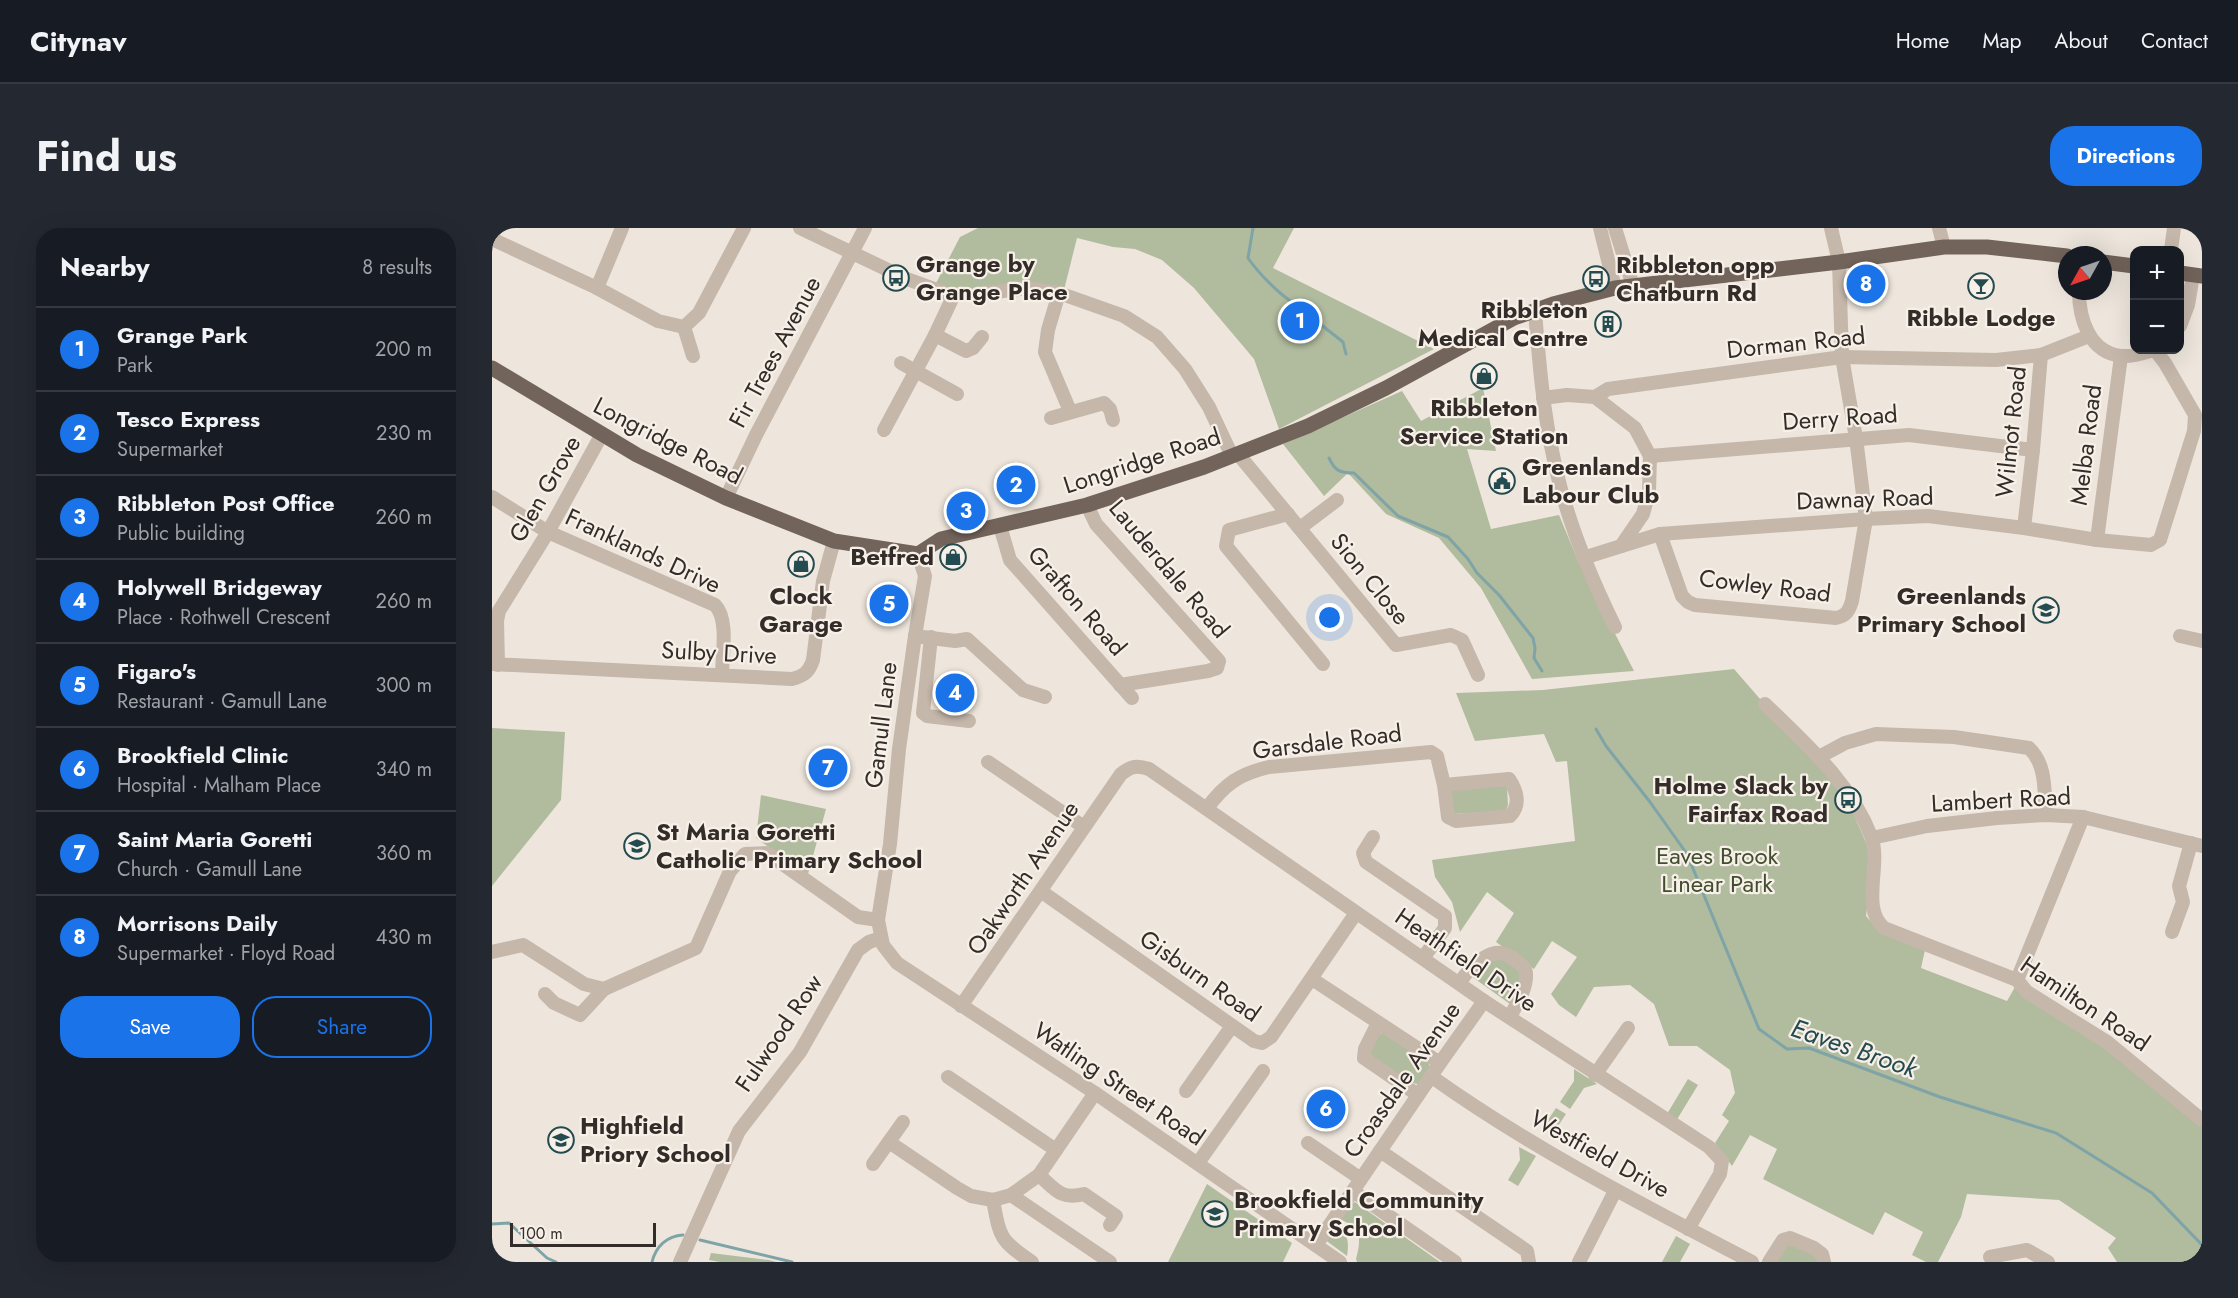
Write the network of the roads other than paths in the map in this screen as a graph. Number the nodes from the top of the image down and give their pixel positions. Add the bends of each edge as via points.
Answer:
1 (622, 228) edge
2 (744, 228) edge
3 (800, 228) edge
4 (865, 228) edge
5 (1600, 228) edge
6 (1615, 228) edge
7 (1831, 228) edge
8 (1940, 228) edge
9 (2174, 228) edge
10 (492, 238) edge
11 (2172, 246) edge
12 (1944, 247) junction
13 (853, 253) junction
14 (2058, 255) edge
15 (1839, 262) junction
16 (2112, 262) edge
17 (2130, 265) edge
18 (2191, 275) edge
19 (1633, 286) junction
20 (597, 288) junction
21 (1615, 288) junction
22 (1059, 292) junction
23 (951, 295) junction
24 (2079, 300) edge
25 (1535, 311) junction
26 (2184, 316) edge
27 (684, 327) junction
28 (935, 335) junction
29 (2089, 336) junction
30 (982, 337) dead end
31 (2139, 354) edge
32 (2158, 354) edge
33 (693, 356) dead end
34 (2041, 356) junction
35 (2121, 356) junction
36 (1842, 357) junction
37 (901, 363) dead end
38 (492, 368) edge
39 (915, 371) junction
40 (957, 394) dead end
41 (1595, 397) junction
42 (1543, 398) junction
43 (1070, 411) junction
44 (1051, 417) dead end
45 (1113, 420) dead end
46 (884, 430) dead end
47 (602, 434) junction
48 (1856, 438) junction
49 (2033, 450) junction
50 (1235, 455) junction
51 (1650, 456) junction
52 (492, 497) edge
53 (726, 498) junction
54 (1337, 500) dead end
55 (1087, 505) junction
56 (1288, 514) junction
57 (1866, 519) junction
58 (1000, 526) junction
59 (1300, 528) junction
60 (2024, 528) junction
61 (548, 532) junction
62 (1660, 534) junction
63 (2097, 540) junction
64 (834, 541) junction
65 (1621, 546) junction
66 (918, 554) junction
67 (1583, 558) junction
68 (1615, 627) dead end
69 (915, 636) junction
70 (2180, 636) dead end
71 (931, 637) junction
72 (2202, 641) edge
73 (1323, 664) dead end
74 (495, 665) edge
75 (722, 675) junction
76 (1478, 675) dead end
77 (1120, 685) junction
78 (1045, 697) dead end
79 (1132, 698) dead end
80 (1766, 704) dead end
81 (969, 721) dead end
82 (1819, 757) junction
83 (988, 762) dead end
84 (1121, 774) joint
85 (1444, 785) junction
86 (1207, 808) junction
87 (2046, 815) junction
88 (2083, 818) junction
89 (1084, 827) junction
90 (1373, 837) dead end
91 (1872, 838) junction
92 (2197, 845) edge
93 (1042, 892) junction
94 (1356, 913) junction
95 (878, 920) junction
96 (2172, 932) dead end
97 (881, 938) junction
98 (492, 952) edge
99 (1422, 958) junction
100 (1312, 979) junction
101 (2018, 980) junction
102 (1459, 982) junction
103 (604, 989) junction
104 (545, 994) dead end
105 (1484, 1001) junction
106 (961, 1006) junction
107 (1510, 1017) junction
108 (1378, 1023) junction
109 (1232, 1026) junction
110 (1628, 1028) dead end
111 (1440, 1062) junction
112 (1263, 1071) dead end
113 (1594, 1075) junction
114 (1432, 1077) junction
115 (958, 1079) dead end
116 (1186, 1091) dead end
117 (1095, 1093) junction
118 (1418, 1095) junction
119 (2202, 1120) edge
120 (903, 1122) dead end
121 (889, 1142) junction
122 (1308, 1143) dead end
123 (1056, 1150) junction
124 (1380, 1151) junction
125 (1198, 1163) junction
126 (873, 1164) dead end
127 (1039, 1175) junction
128 (1357, 1185) junction
129 (1615, 1191) junction
130 (1011, 1195) junction
131 (993, 1200) junction
132 (1110, 1225) dead end
133 (1688, 1229) junction
134 (1316, 1245) junction
135 (1990, 1257) dead end
136 (680, 1262) edge
137 (1032, 1262) edge
138 (1110, 1262) edge
139 (1340, 1262) edge
140 (1455, 1262) edge
141 (1529, 1262) edge
142 (1579, 1262) edge
143 (1752, 1262) edge
144 (1769, 1262) edge
145 (1824, 1262) edge
146 (2049, 1262) edge

1 - 20 street
2 - 27 street via 699,313
3 - 13 street
4 - 13 street, Fir Trees Avenue
5 - 21 street
6 - 19 street
7 - 15 street
8 - 12 street
9 - 11 street
10 - 20 street
12 - 14 main road, Longridge Road
12 - 15 main road, Longridge Road
13 - 23 street
13 - 53 street, Fir Trees Avenue
15 - 19 main road, Longridge Road
15 - 36 street
16 - 17 main road
18 - 26 street
19 - 21 main road, Longridge Road
20 - 27 street via 658,321
21 - 25 main road, Longridge Road
22 - 23 street, Sion Close via 1027,288
22 - 43 street via 1046,352
22 - 50 street, Sion Close via 1124,316 1157,337 1192,379
23 - 28 street
24 - 29 street
25 - 42 street
25 - 50 main road, Longridge Road via 1308,426
27 - 33 street
28 - 30 street via 966,351
28 - 39 street
29 - 34 street, Wilmot Road
29 - 35 street via 2107,352
31 - 35 street
32 - 63 street, Dawnay Road via 2194,415 2194,431 2160,540 2151,545
34 - 36 street, Dorman Road via 1996,360
34 - 49 street, Wilmot Road
35 - 63 street, Melba Road
36 - 41 street, Dorman Road via 1608,389
36 - 48 street
37 - 39 street
38 - 47 main road, Longridge Road
39 - 40 street
39 - 46 street
41 - 42 street
41 - 51 street via 1635,428
42 - 67 street via 1554,462
43 - 44 street
43 - 45 street via 1104,403
47 - 53 main road, Longridge Road via 636,455
47 - 61 street, Glen Grove
48 - 49 street, Derry Road via 1909,435
48 - 51 street, Derry Road
48 - 57 street
49 - 60 street, Wilmot Road
50 - 55 main road, Longridge Road
50 - 56 street, Sion Close
51 - 65 street via 1649,492 1643,514
52 - 61 street, Franklands Drive
53 - 64 main road, Longridge Road
54 - 59 street
55 - 58 main road, Longridge Road
55 - 77 street, Lauderdale Road via 1096,524 1219,662 1217,668 1208,671
56 - 59 street, Sion Close
56 - 73 street via 1229,530 1226,546
57 - 60 street, Dawnay Road via 1928,516
57 - 62 street, Dawnay Road
57 - 62 street, Cowley Road via 1849,612 1836,618 1688,602 1682,596
58 - 66 main road, Longridge Road via 941,539
58 - 77 street, Grafton Road via 1010,560
59 - 76 street, Sion Close via 1396,645 1451,635 1462,640
60 - 63 street, Dawnay Road
61 - 74 street, Glen Grove via 499,611
61 - 75 street, Franklands Drive via 715,605 723,619
62 - 65 street, Dawnay Road
64 - 66 main road, Longridge Road
64 - 75 street, Sulby Drive via 823,581 810,669 792,679
65 - 67 street, Dawnay Road
66 - 69 street, Gamull Lane via 925,576
67 - 68 street
69 - 71 street
69 - 95 street, Gamull Lane
70 - 72 street
71 - 78 street via 967,639 1023,690
71 - 81 street via 923,713
74 - 75 street, Sulby Drive
77 - 79 street, Grafton Road
80 - 82 street
82 - 87 street via 1845,743 1876,734 1954,737 2029,747 2043,766
82 - 91 street via 1853,801
83 - 89 street
84 - 86 street, Heathfield Drive via 1137,765 1149,769
84 - 89 street, Oakworth Avenue
85 - 85 street, Garsdale Road via 1509,779 1515,787 1517,805 1510,816 1456,821 1448,817
85 - 86 street, Garsdale Road via 1437,756 1431,752 1269,767 1232,781
86 - 94 street, Heathfield Drive
87 - 88 street, Lambert Road
87 - 91 street, Lambert Road via 1927,826
88 - 92 street, Lambert Road
88 - 101 street
89 - 93 street, Oakworth Avenue
90 - 99 street via 1363,853 1366,862 1444,916 1445,928
91 - 101 street, Hamilton Road via 1872,909 1877,922
92 - 96 street via 2179,886 2182,902
93 - 106 street, Oakworth Avenue
93 - 109 street, Gisburn Road
94 - 99 street, Heathfield Drive
94 - 100 street, Gisburn Road
95 - 97 street, Gamull Lane
95 - 103 street via 858,918 767,853 745,854 730,871 696,948
97 - 106 street, Watling Street Road via 897,963
97 - 136 street, Fulwood Row via 858,950 800,1052 739,1131
98 - 103 street via 523,945 585,984
99 - 102 street, Heathfield Drive
100 - 108 street
100 - 109 street, Gisburn Road via 1268,1039 1254,1041
101 - 119 street, Hamilton Road via 2027,992 2107,1042
102 - 105 street, Heathfield Drive
102 - 107 street via 1470,968 1494,952 1512,957 1525,968 1526,974
103 - 104 street via 580,1015 554,1003
105 - 107 street, Heathfield Drive
105 - 111 street, Croasdale Avenue
106 - 117 street, Watling Street Road
107 - 113 street, Heathfield Drive
108 - 111 street
108 - 118 street via 1364,1058
109 - 116 street
110 - 113 street
111 - 114 street, Croasdale Avenue
112 - 125 street
113 - 133 street, Heathfield Drive via 1709,1147 1722,1161 1720,1174
114 - 118 street, Croasdale Avenue
114 - 129 street, Westfield Drive via 1483,1114
115 - 123 street
117 - 123 street
117 - 125 street, Watling Street Road
118 - 124 street, Croasdale Avenue
120 - 121 street
121 - 126 street
121 - 131 street via 971,1196
122 - 128 street
123 - 127 street
124 - 128 street, Croasdale Avenue
124 - 141 street via 1527,1251
125 - 134 street, Watling Street Road
127 - 130 street
127 - 132 street via 1070,1198 1084,1194 1116,1216
128 - 134 street, Croasdale Avenue
128 - 140 street
129 - 133 street, Westfield Drive
129 - 142 street
130 - 131 street
130 - 138 street
131 - 137 street via 999,1233 1011,1248
133 - 143 street, Westfield Drive
134 - 139 street, Watling Street Road
135 - 146 street via 2027,1250
144 - 145 street via 1783,1240 1790,1238 1814,1248 1822,1254

